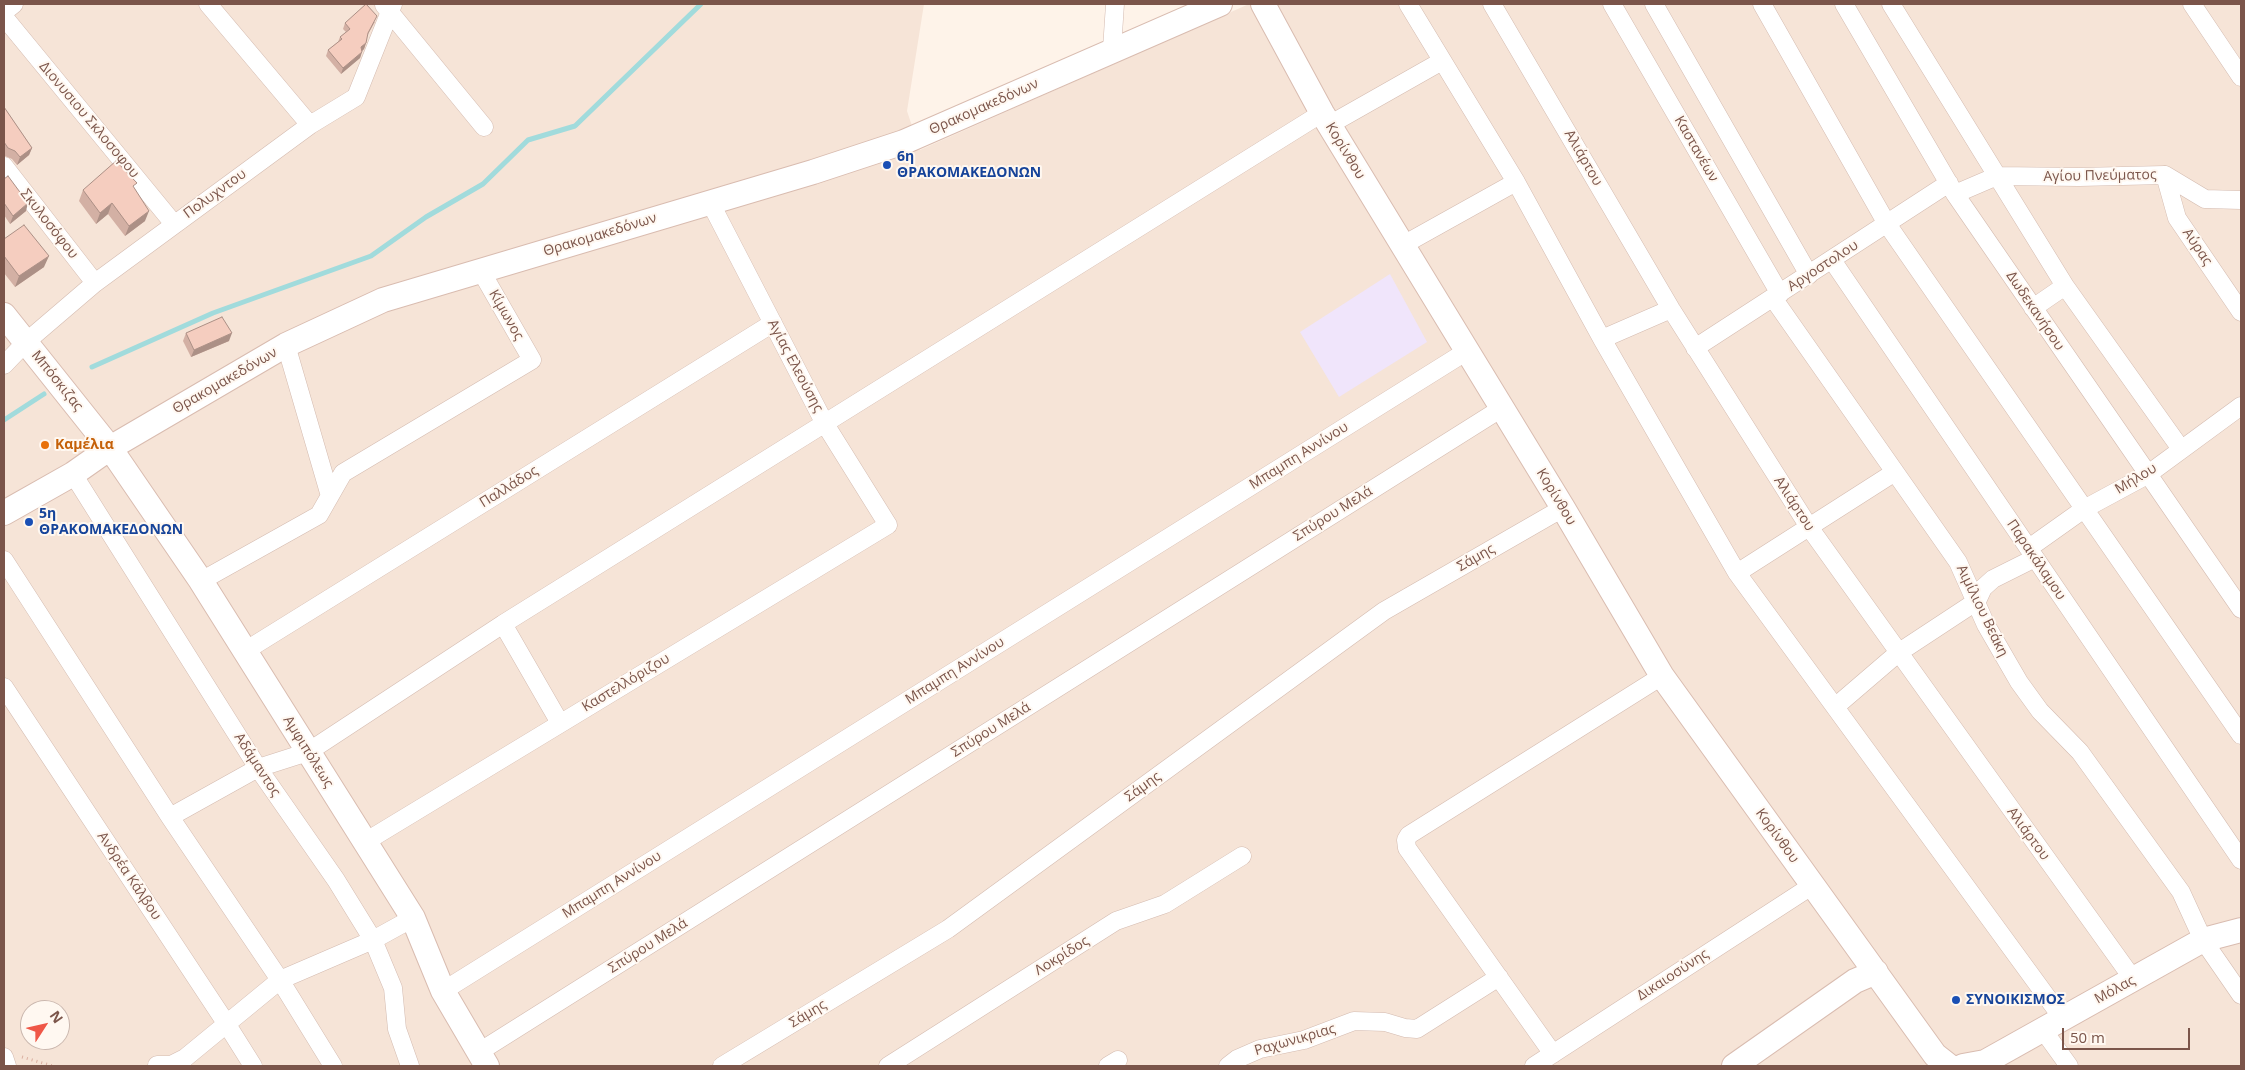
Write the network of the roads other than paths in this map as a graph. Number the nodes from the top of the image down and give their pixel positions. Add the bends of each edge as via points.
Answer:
1 (14, 4) edge
2 (208, 4) edge
3 (1115, 4) edge
4 (1220, 4) edge
5 (1263, 4) edge
6 (1408, 4) edge
7 (1492, 4) edge
8 (1612, 4) edge
9 (1654, 4) edge
10 (1762, 4) edge
11 (1844, 4) edge
12 (1891, 4) edge
13 (2192, 4) edge
14 (388, 6) edge
15 (4, 12) edge
16 (4, 17) edge
17 (1112, 49) junction
18 (1442, 61) junction
19 (2241, 77) edge
20 (1326, 119) junction
21 (310, 125) junction
22 (484, 126) dead end
23 (4, 166) edge
24 (2165, 175) junction
25 (1997, 176) junction
26 (1516, 182) junction
27 (1952, 188) junction
28 (2241, 200) edge
29 (710, 202) junction
30 (174, 224) junction
31 (1887, 224) junction
32 (1402, 245) junction
33 (1832, 260) junction
34 (481, 271) junction
35 (1809, 275) junction
36 (95, 283) junction
37 (2065, 286) junction
38 (1776, 296) junction
39 (2033, 308) junction
40 (1671, 309) junction
41 (2241, 312) edge
42 (4, 315) edge
43 (773, 323) junction
44 (1602, 339) junction
45 (26, 342) junction
46 (286, 346) junction
47 (1696, 348) junction
48 (1467, 351) junction
49 (4, 365) edge
50 (2241, 406) edge
51 (1502, 408) junction
52 (826, 424) junction
53 (110, 448) junction
54 (2181, 449) junction
55 (1895, 472) junction
56 (73, 474) junction
57 (2147, 475) junction
58 (330, 496) junction
59 (1562, 508) junction
60 (2084, 509) junction
61 (4, 513) edge
62 (888, 525) joint
63 (1808, 528) junction
64 (2032, 553) junction
65 (4, 560) edge
66 (1737, 573) junction
67 (201, 581) junction
68 (1976, 601) junction
69 (2241, 609) edge
70 (503, 624) junction
71 (245, 651) junction
72 (1898, 653) junction
73 (1662, 676) junction
74 (4, 687) edge
75 (1835, 707) junction
76 (560, 723) junction
77 (2241, 735) edge
78 (308, 752) junction
79 (258, 768) junction
80 (170, 817) junction
81 (365, 842) junction
82 (1242, 856) dead end
83 (2241, 860) edge
84 (1813, 885) junction
85 (413, 918) junction
86 (2241, 930) edge
87 (373, 940) junction
88 (2203, 940) junction
89 (1876, 972) junction
90 (1499, 977) junction
91 (2133, 979) junction
92 (280, 980) junction
93 (443, 990) junction
94 (2241, 995) edge
95 (226, 1023) junction
96 (2053, 1024) junction
97 (1553, 1054) junction
98 (483, 1059) edge
99 (158, 1065) edge
100 (253, 1066) edge
101 (333, 1066) edge
102 (410, 1066) edge
103 (722, 1066) edge
104 (888, 1066) edge
105 (1228, 1066) edge
106 (1534, 1066) edge
107 (1734, 1066) edge
108 (1948, 1066) edge
109 (1963, 1066) edge
110 (2069, 1066) edge

1 - 15 street
2 - 21 street
3 - 17 street
4 - 17 street, Θρακομακεδόνων
5 - 20 street, Κορίνθου
6 - 18 street
7 - 40 street, Αλιάρτου
8 - 38 street, Καστανέων
9 - 35 street
10 - 31 street
11 - 27 street, Δωδεκανήσου
12 - 25 street
13 - 19 street
14 - 21 street, Πολυχντου via 356,97
14 - 22 street
16 - 30 street, Διονυσιου Σκλοσοφου
17 - 29 street, Θρακομακεδόνων via 904,142
18 - 20 street
18 - 26 street
20 - 32 street, Κορίνθου
20 - 52 street
21 - 30 street, Πολυχντου
23 - 36 street, Σκυλοσόφου
24 - 25 street, Αγίου Πνεύματος
24 - 28 street, Αγίου Πνεύματος via 2205,199
24 - 41 street, Αύρας via 2176,218
25 - 27 street, Αγίου Πνεύματος
25 - 37 street
26 - 32 street
26 - 44 street
27 - 31 street, Αργοστολου
27 - 39 street, Δωδεκανήσου
29 - 34 street, Θρακομακεδόνων
29 - 43 street, Αγίας Ελεούσης
30 - 36 street, Πολυχντου
31 - 33 street, Αργοστολου
31 - 60 street
32 - 48 street, Κορίνθου
33 - 35 street, Αργοστολου
33 - 64 street, Παρακάλαμου
34 - 46 street, Θρακομακεδόνων via 384,300
34 - 58 street, Κίμωνος via 532,360 343,474
35 - 38 street, Αργοστολου
36 - 45 street, Πολυχντου
37 - 39 street
37 - 54 street
38 - 47 street, Αργοστολου
38 - 55 street, Αιμίλιου Βεάκη
39 - 57 street, Δωδεκανήσου
40 - 44 street
40 - 47 street, Αλιάρτου
42 - 45 street, Μπόσκιζας
43 - 52 street, Αγίας Ελεούσης
43 - 71 street, Παλλάδος
44 - 66 street
45 - 49 street, Πολυχντου
45 - 53 street, Μπόσκιζας
46 - 53 street, Θρακομακεδόνων
46 - 58 street
47 - 63 street, Αλιάρτου
48 - 51 street, Κορίνθου
48 - 93 street, Μπαμπη Αννίνου
50 - 54 street, Μήλου
51 - 59 street, Κορίνθου
51 - 98 street, Σπύρου Μελά
52 - 62 street, Αγίας Ελεούσης
52 - 70 street
53 - 56 street, Θρακομακεδόνων
53 - 67 street, Αμφιπόλεως
54 - 57 street, Μήλου
55 - 63 street
55 - 68 street, Αιμίλιου Βεάκη via 1958,562
56 - 61 street, Θρακομακεδόνων
56 - 79 street, Αδάμαντος
57 - 60 street, Μήλου
57 - 69 street, Δωδεκανήσου
58 - 67 street via 319,515
59 - 73 street, Κορίνθου
59 - 103 street, Σάμης via 1384,611 948,929
60 - 64 street, Μήλου
60 - 77 street
62 - 76 street, Καστελλόριζου
63 - 66 street
63 - 72 street, Αλιάρτου
64 - 68 street, Μήλου via 1992,579
64 - 83 street, Παρακάλαμου
65 - 80 street
66 - 75 street
67 - 71 street, Αμφιπόλεως
68 - 72 street, Μήλου
68 - 88 street, Αιμίλιου Βεάκη via 2019,682 2040,711 2080,752 2170,876
70 - 76 street
70 - 78 street
71 - 78 street, Αμφιπόλεως
72 - 75 street, Μήλου
72 - 91 street, Αλιάρτου
73 - 84 street, Κορίνθου
73 - 90 street via 1408,838 1407,848
74 - 95 street, Ανδρέα Κάλβου
75 - 96 street
76 - 81 street, Καστελλόριζου
78 - 79 street
78 - 81 street, Αμφιπόλεως
79 - 80 street
79 - 87 street, Αδάμαντος via 336,880
80 - 92 street
81 - 85 street, Αμφιπόλεως
82 - 104 street, Λοκρίδος via 1165,904 1116,921
84 - 89 street, Κορίνθου
84 - 97 street, Δικαιοσύνης
85 - 87 street
85 - 93 street, Αμφιπόλεως
86 - 88 street, Μόλας
87 - 92 street
87 - 102 street, Αδάμαντος via 393,988 398,1029
88 - 91 street, Μόλας
88 - 94 street, Αιμίλιου Βεάκη
89 - 107 street via 1854,981
89 - 108 street via 1935,1055
90 - 97 street
90 - 105 street, Ραχωνικριας via 1417,1029 1385,1022 1354,1021 1304,1040 1248,1053
91 - 96 street, Μόλας
92 - 95 street
92 - 101 street
93 - 98 street, Αμφιπόλεως
95 - 99 street via 178,1062
95 - 100 street, Ανδρέα Κάλβου
96 - 109 street, Μόλας via 1985,1062
96 - 110 street
97 - 106 street, Δικαιοσύνης

